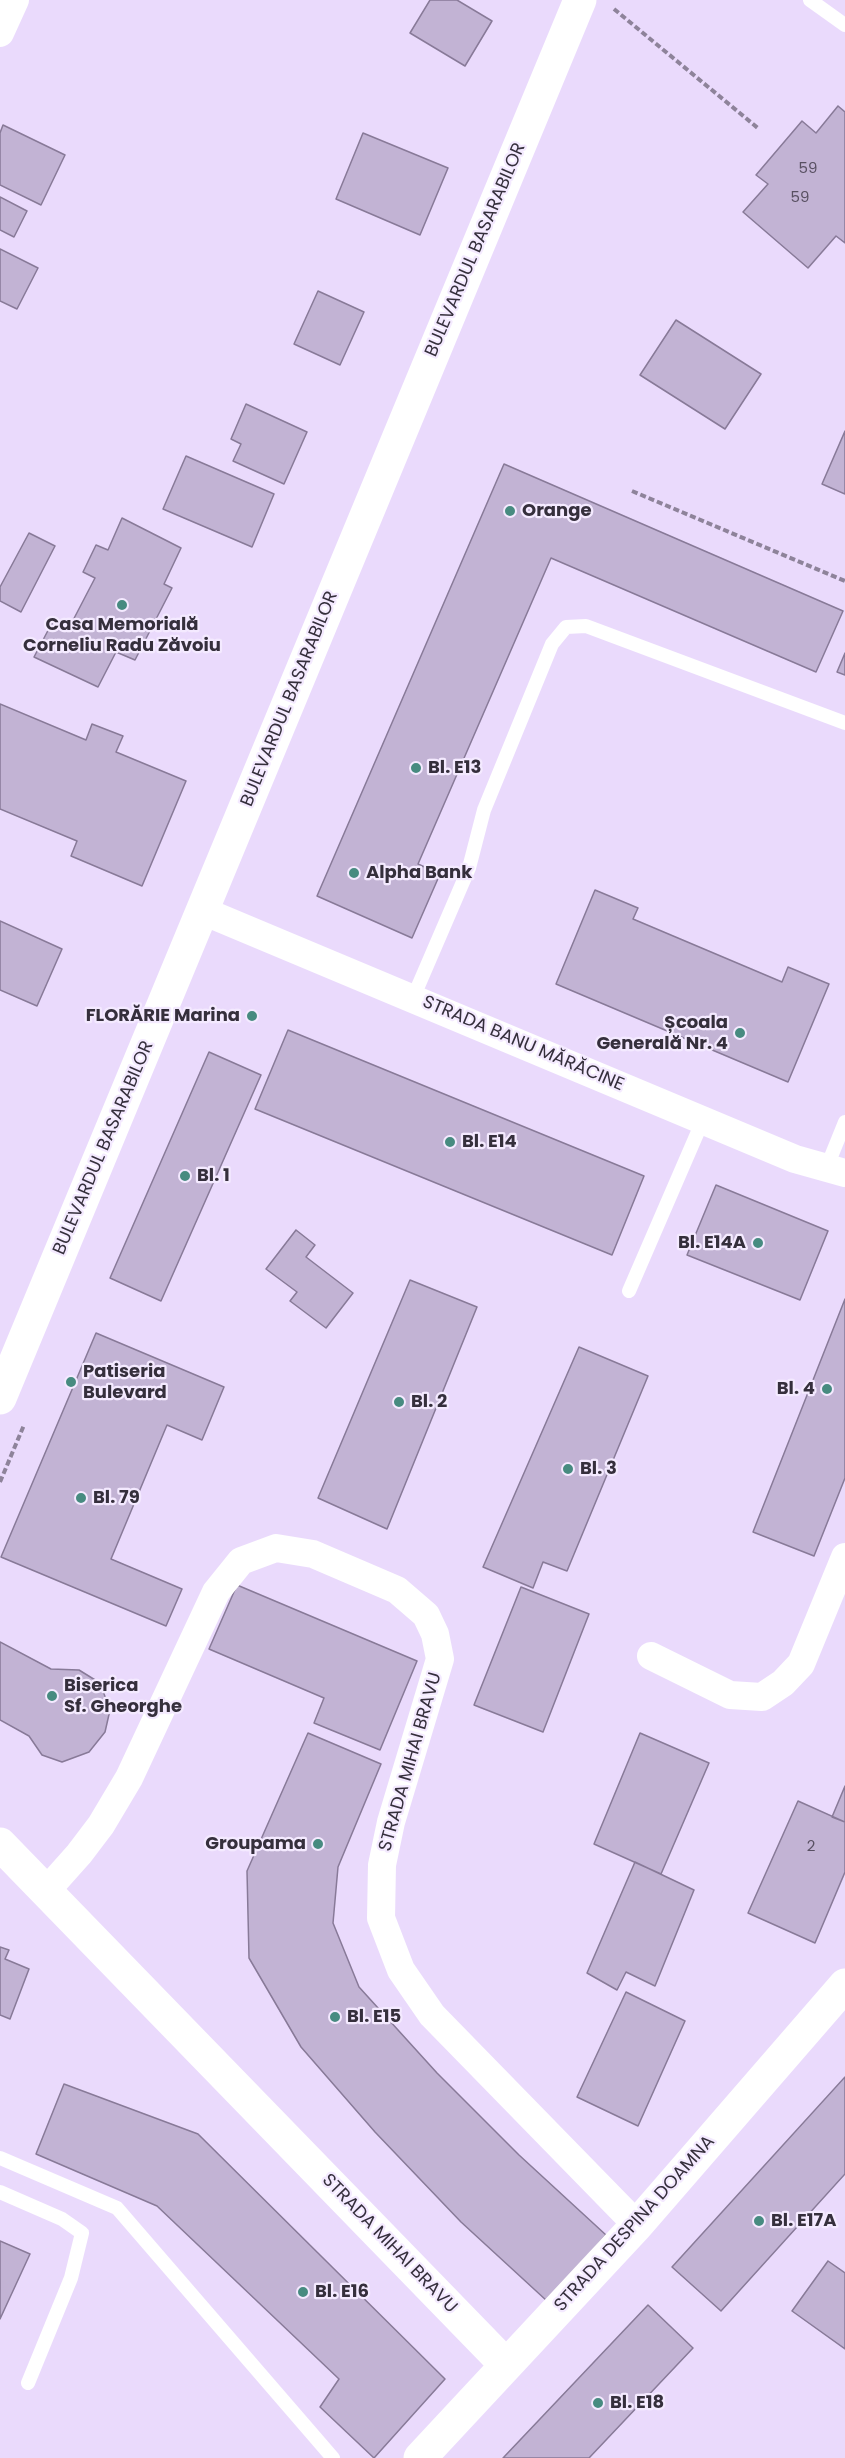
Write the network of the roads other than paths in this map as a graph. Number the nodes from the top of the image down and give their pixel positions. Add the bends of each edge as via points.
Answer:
1 (15, 0) edge
2 (580, 0) edge
3 (810, 0) edge
4 (845, 25) edge
5 (0, 33) edge
6 (845, 723) edge
7 (203, 911) junction
8 (413, 998) junction
9 (703, 1120) junction
10 (845, 1122) edge
11 (835, 1171) edge
12 (629, 1291) dead end
13 (0, 1398) edge
14 (845, 1557) edge
15 (651, 1656) dead end
16 (0, 1844) edge
17 (46, 1891) junction
18 (845, 1985) edge
19 (0, 2158) edge
20 (0, 2192) edge
21 (637, 2225) junction
22 (506, 2365) junction
23 (28, 2383) dead end
24 (333, 2458) edge
25 (420, 2458) edge

1 - 5 street
2 - 7 main road, BULEVARDUL BASARABILOR
3 - 4 lane
6 - 8 lane via 586,626 566,627 552,644 484,810 469,868
7 - 8 street, STRADA BANU MĂRĂCINE
7 - 13 main road, BULEVARDUL BASARABILOR
8 - 9 street, STRADA BANU MĂRĂCINE
9 - 11 street, STRADA BANU MĂRĂCINE via 795,1159
9 - 12 lane
10 - 11 lane
14 - 15 street via 801,1664 762,1697 730,1695
16 - 17 main road, STRADA MIHAI BRAVU
17 - 21 street, STRADA MIHAI BRAVU via 101,1825 124,1788 216,1592 241,1561 276,1548 313,1554 396,1590 426,1615 440,1659 391,1822 382,1865 381,1918 401,1970 432,2015
17 - 22 main road, STRADA MIHAI BRAVU
18 - 21 main road, STRADA DESPINA DOAMNA
19 - 24 lane via 117,2208
20 - 23 lane via 62,2218 82,2233 71,2278
21 - 22 main road, STRADA DESPINA DOAMNA
22 - 25 main road, STRADA DESPINA DOAMNA

